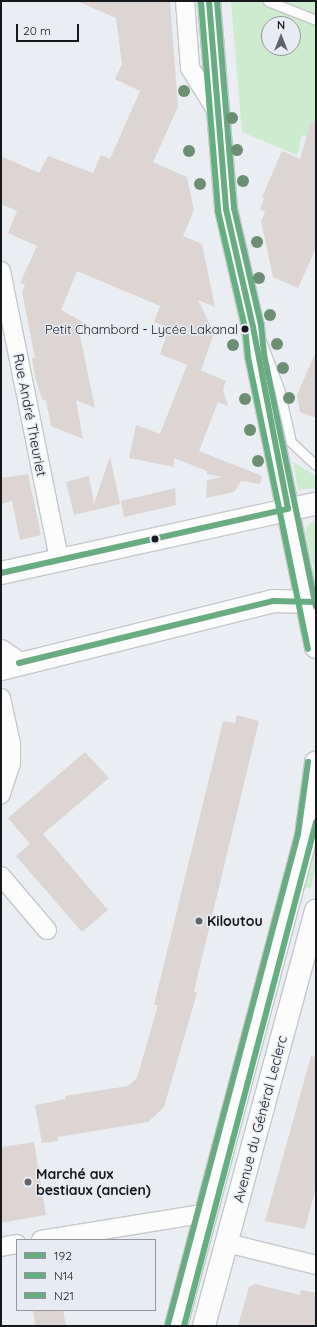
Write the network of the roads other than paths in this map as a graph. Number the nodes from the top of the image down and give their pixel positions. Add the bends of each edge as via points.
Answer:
1 (185, 1) edge
2 (210, 1) edge
3 (268, 1) edge
4 (316, 20) edge
5 (218, 113) junction
6 (1, 271) edge
7 (253, 327) junction
8 (316, 465) edge
9 (316, 504) edge
10 (288, 509) junction
11 (59, 558) junction
12 (1, 572) edge
13 (312, 602) edge
14 (316, 647) edge
15 (1, 651) edge
16 (10, 666) edge
17 (1, 698) edge
18 (316, 763) edge
19 (1, 794) edge
20 (1, 876) edge
21 (316, 911) edge
22 (47, 930) dead end
23 (207, 1213) junction
24 (47, 1239) edge
25 (227, 1243) junction
26 (16, 1244) edge
27 (1, 1247) edge
28 (316, 1264) edge
29 (176, 1326) edge
30 (204, 1326) edge

1 - 5 street via 190,68
2 - 5 main road
3 - 4 lane
5 - 7 main road via 226,209
6 - 11 street, Rue André Theuriet
7 - 8 lane via 267,352 291,442
7 - 10 main road
9 - 10 main road
10 - 11 main road
10 - 13 main road
11 - 12 main road
13 - 14 main road
13 - 16 main road via 273,601
15 - 16 main road
17 - 19 street via 11,744 11,763
18 - 23 main road, Avenue du Général Leclerc via 306,836
20 - 22 street
21 - 25 main road, Avenue du Général Leclerc
23 - 24 street
23 - 29 main road, Avenue du Général Leclerc
25 - 28 street
25 - 30 main road, Avenue du Général Leclerc
26 - 27 street

